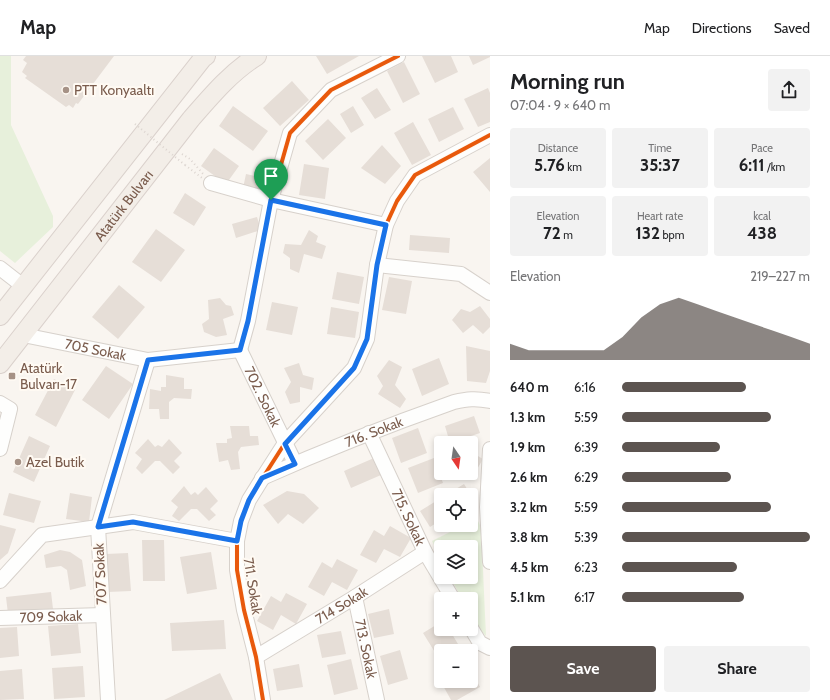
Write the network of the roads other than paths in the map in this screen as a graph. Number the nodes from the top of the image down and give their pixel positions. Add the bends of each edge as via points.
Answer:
1 (257, 56) edge
2 (398, 56) edge
3 (204, 57) edge
4 (379, 60) edge
5 (490, 135) edge
6 (211, 183) road end
7 (271, 200) junction
8 (386, 225) junction
9 (377, 265) junction
10 (0, 268) edge
11 (23, 286) junction
12 (490, 293) edge
13 (0, 316) edge
14 (23, 335) junction
15 (240, 350) junction
16 (148, 360) junction
17 (0, 364) edge
18 (490, 401) edge
19 (0, 403) edge
20 (369, 434) junction
21 (285, 444) junction
22 (0, 449) edge
23 (490, 449) edge
24 (295, 464) junction
25 (262, 478) junction
26 (489, 521) edge
27 (98, 527) junction
28 (237, 541) junction
29 (425, 552) junction
30 (490, 562) edge
31 (0, 581) edge
32 (449, 592) edge
33 (355, 597) junction
34 (103, 614) junction
35 (0, 618) edge
36 (476, 636) edge
37 (490, 648) edge
38 (256, 657) junction
39 (108, 700) edge
40 (263, 700) edge
41 (377, 700) edge

1 - 14 main road, Atatürk Bulvarı via 217,89
2 - 4 street
3 - 11 main road, Atatürk Bulvarı
4 - 7 street via 331,90 290,133
5 - 8 street, 711. Sokak via 415,175 397,201
6 - 7 street
7 - 8 street
7 - 15 street
8 - 9 street, 711. Sokak
9 - 12 street via 462,274
9 - 21 street, 711. Sokak via 367,339 354,368
10 - 11 street
11 - 13 main road, Atatürk Bulvarı
14 - 16 street, 705 Sokak
14 - 17 main road, Atatürk Bulvarı
15 - 16 street, 705 Sokak
15 - 21 street, 702. Sokak
16 - 27 street, 707 Sokak
18 - 20 street, 716. Sokak via 467,399 454,402
19 - 22 street via 10,409
20 - 24 street, 716. Sokak
20 - 29 street, 715. Sokak
21 - 24 street, 702. Sokak
21 - 25 street, 711. Sokak
23 - 26 street via 487,507
24 - 25 street, 716. Sokak
25 - 28 street, 711. Sokak via 249,500
26 - 30 street
27 - 28 street via 133,522
27 - 31 street via 42,535
27 - 34 street, 707 Sokak
28 - 38 street, 711. Sokak via 237,570
29 - 32 street, 715. Sokak
29 - 33 street, 714 Sokak
33 - 38 street, 714 Sokak
33 - 41 street, 713. Sokak
34 - 35 street, 709 Sokak
34 - 39 street, 707 Sokak
36 - 37 street via 480,643
38 - 40 street, 711. Sokak

